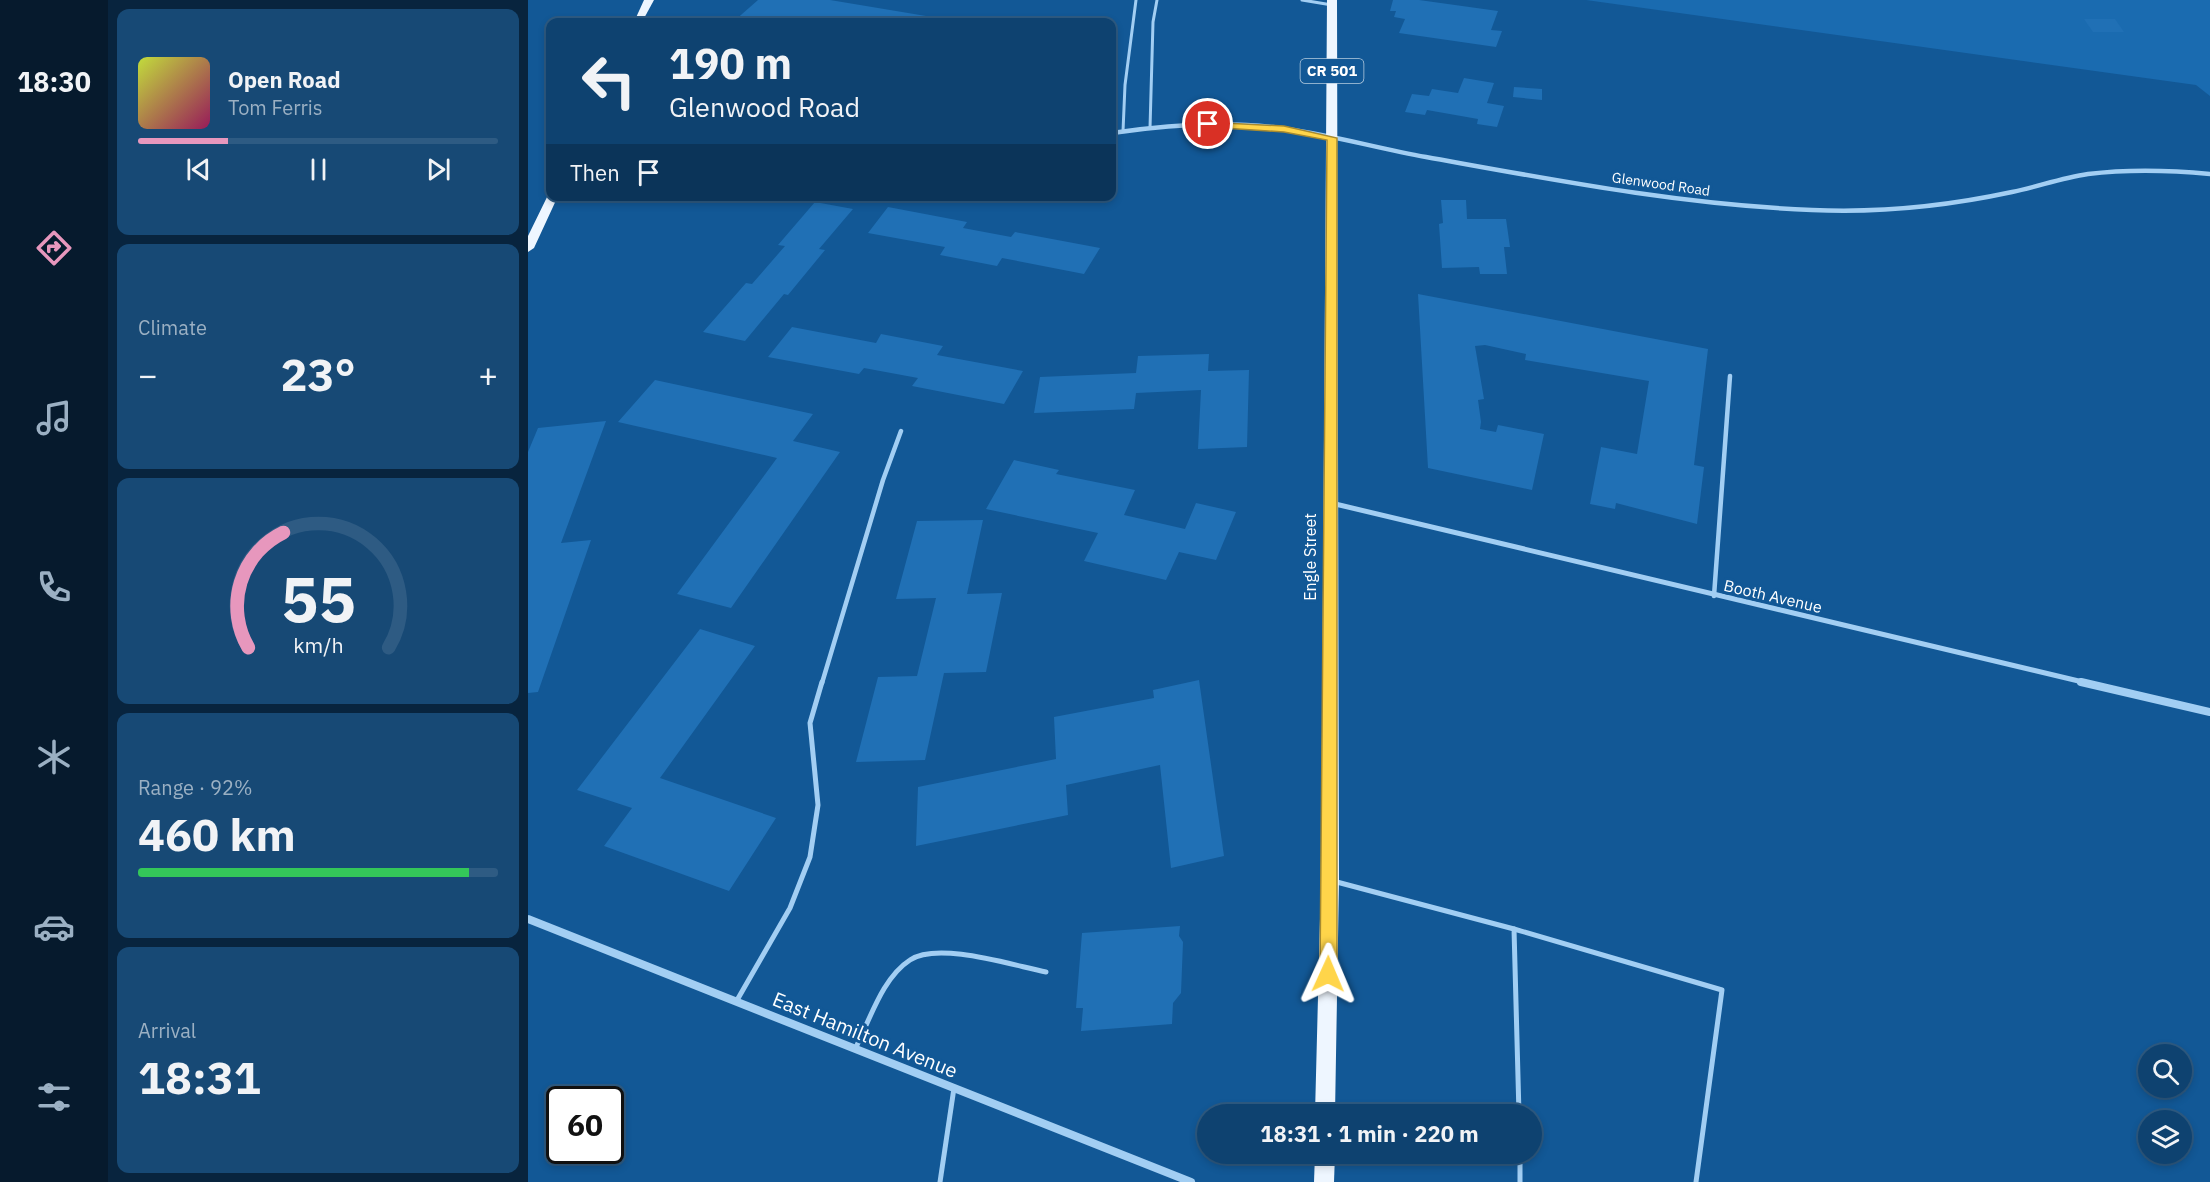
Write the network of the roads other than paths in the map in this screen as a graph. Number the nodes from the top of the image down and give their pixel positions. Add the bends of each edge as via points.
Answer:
1 (649, 0) edge
2 (1136, 0) edge
3 (1157, 0) edge
4 (1302, 0) edge
5 (1332, 3) edge
6 (640, 18) edge
7 (1150, 128) junction
8 (1123, 131) junction
9 (1116, 132) edge
10 (1332, 138) junction
11 (2210, 174) edge
12 (551, 201) edge
13 (528, 248) edge
14 (1730, 376) dead end
15 (902, 431) dead end
16 (1331, 503) junction
17 (1714, 596) junction
18 (2210, 712) edge
19 (1330, 880) junction
20 (528, 919) edge
21 (1514, 929) junction
22 (1046, 972) dead end
23 (736, 1002) junction
24 (855, 1049) junction
25 (954, 1088) junction
26 (1325, 1104) edge
27 (1519, 1104) edge
28 (1325, 1164) edge
29 (1520, 1164) edge
30 (940, 1182) edge
31 (1191, 1182) edge
32 (1324, 1182) edge
33 (1520, 1182) edge
34 (1696, 1182) edge

1 - 6 main road
2 - 8 lane
3 - 7 lane via 1151,54
4 - 5 lane
5 - 10 main road, Engle Street / CR 501
7 - 8 street, Glenwood Road
7 - 10 street, Glenwood Road via 1225,124
8 - 9 street, Glenwood Road
10 - 11 street, Glenwood Road via 1648,196 1814,210 1862,210 2009,193 2088,174
10 - 16 main road, Engle Street / CR 501
12 - 13 main road
14 - 17 lane
15 - 23 lane via 883,480 810,723 818,799 813,842 771,945
16 - 17 street, Booth Avenue
16 - 19 main road, Engle Street / CR 501
17 - 18 street, Booth Avenue
19 - 21 lane
19 - 26 main road, Engle Street / CR 501
20 - 23 street, East Hamilton Avenue
21 - 27 lane
21 - 34 lane via 1722,990
22 - 24 lane via 943,952 913,958 891,980
23 - 24 street, East Hamilton Avenue
24 - 25 street, East Hamilton Avenue
25 - 30 lane
25 - 31 street, East Hamilton Avenue
28 - 32 main road
29 - 33 lane

